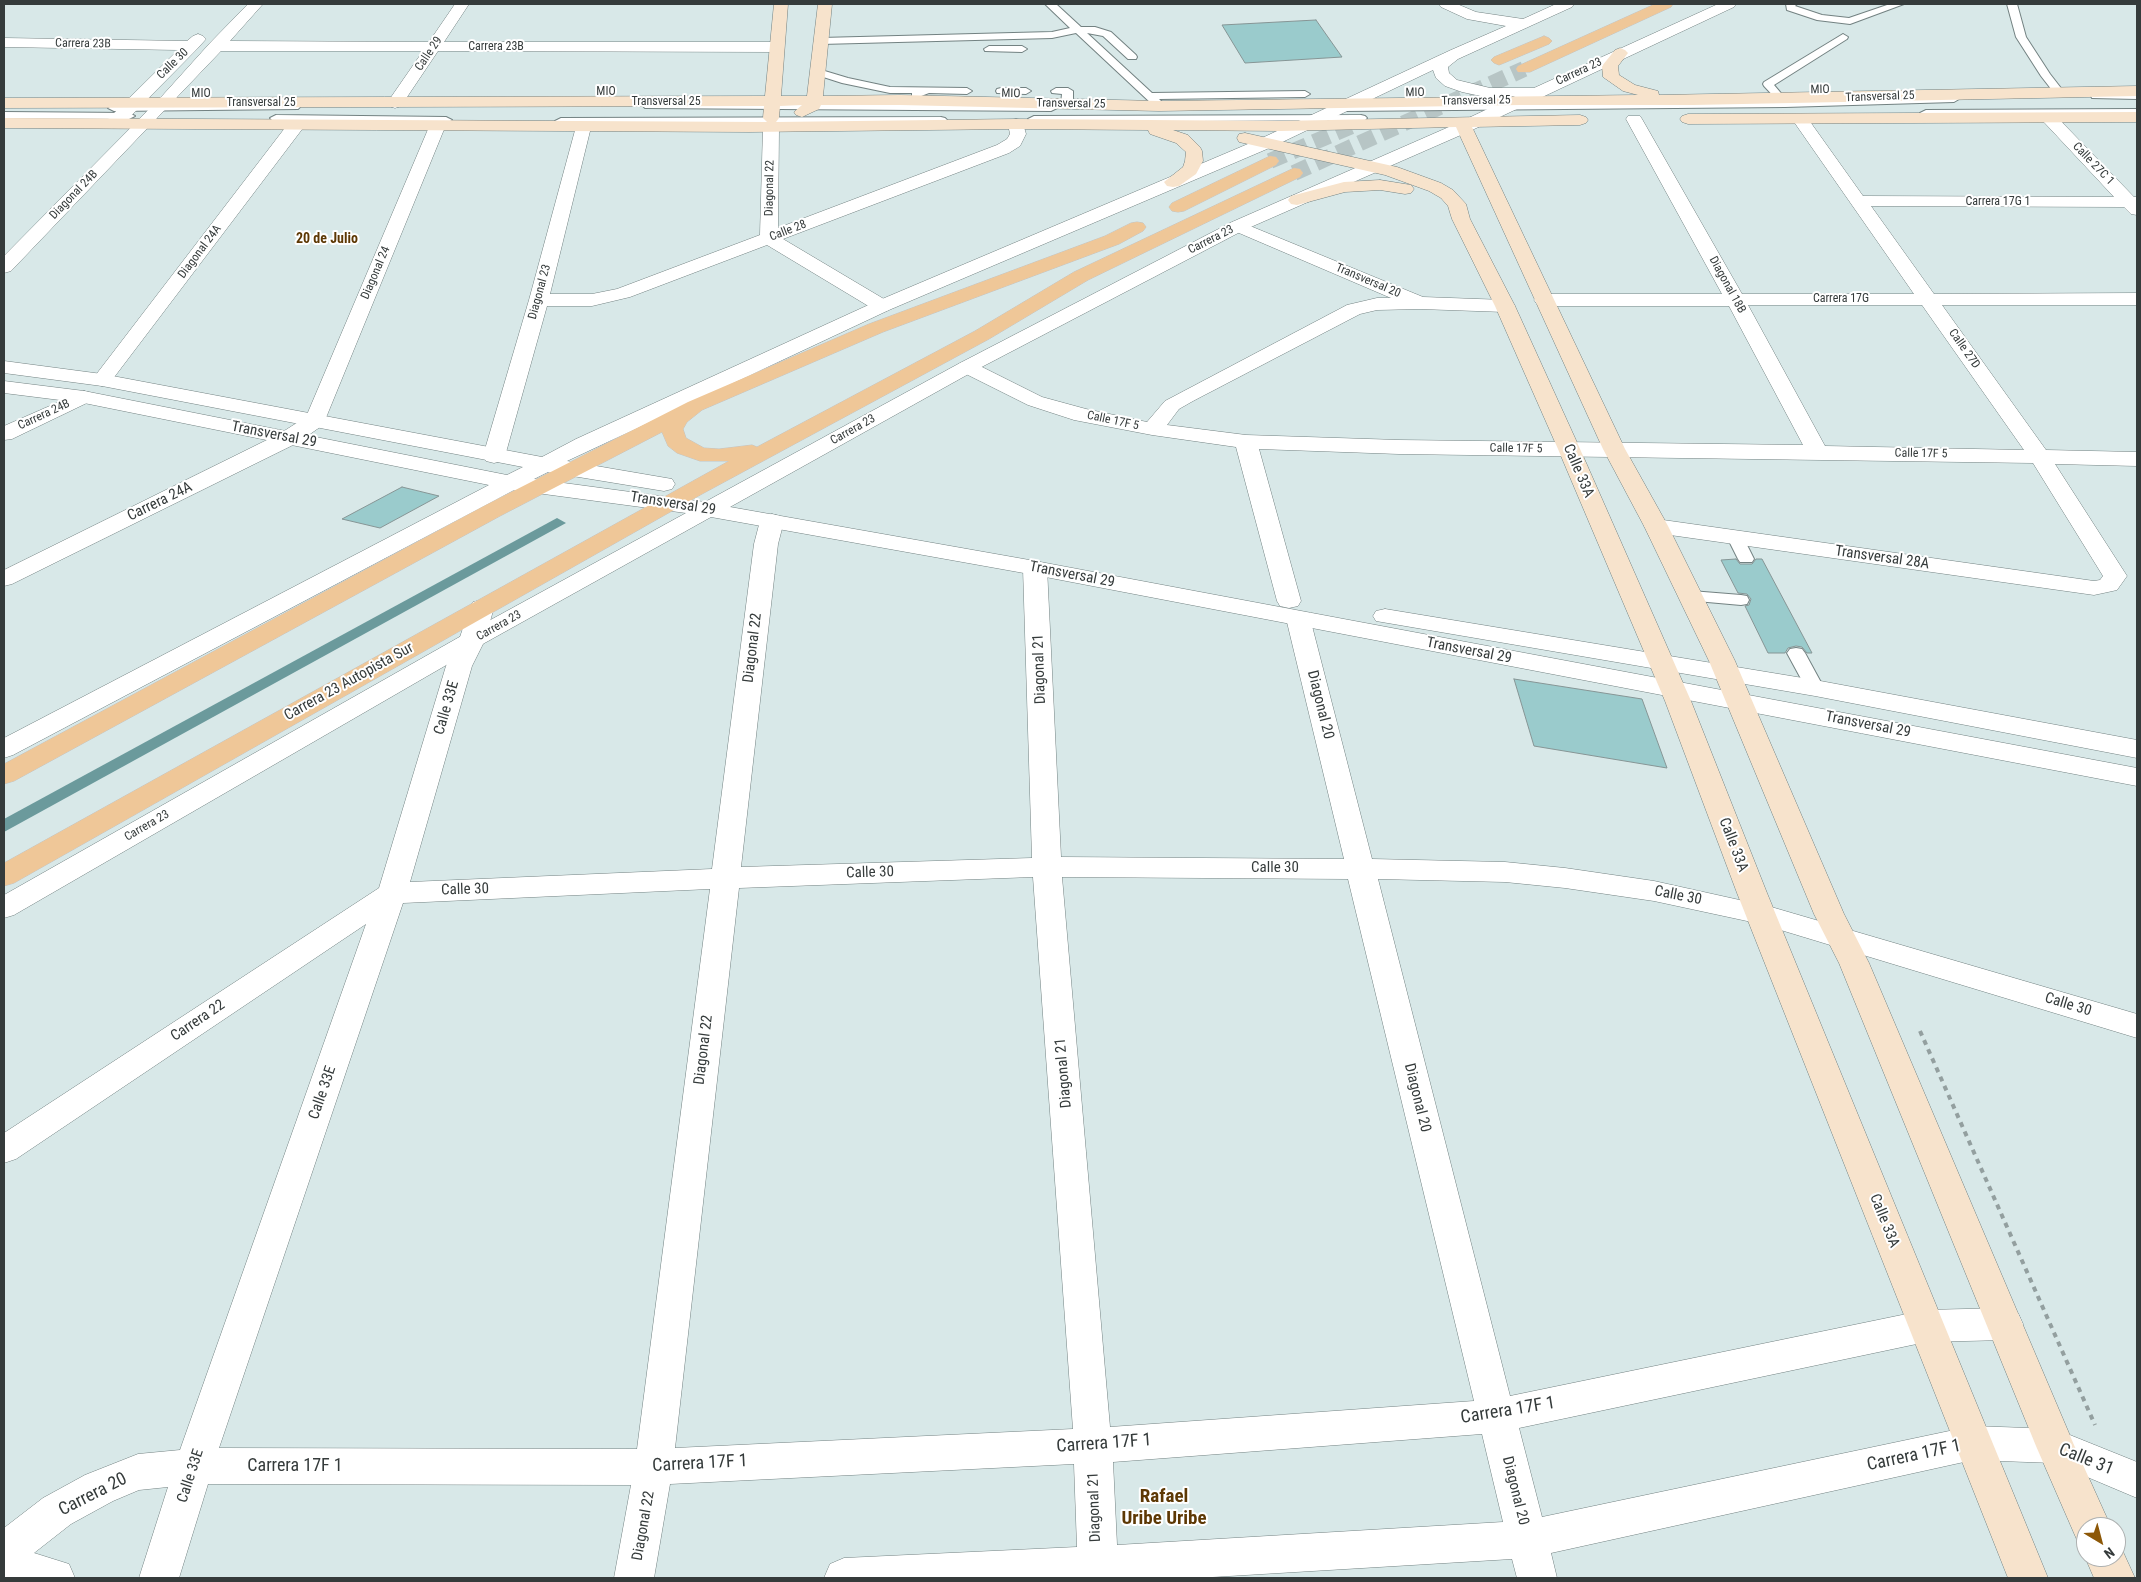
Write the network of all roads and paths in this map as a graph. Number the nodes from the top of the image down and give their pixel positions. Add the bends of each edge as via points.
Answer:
1 (256, 4) edge
2 (462, 4) edge
3 (781, 4) edge
4 (825, 4) edge
5 (1050, 4) edge
6 (1446, 4) edge
7 (1567, 4) edge
8 (1666, 4) edge
9 (1728, 4) edge
10 (1792, 4) edge
11 (1899, 4) edge
12 (2012, 4) edge
13 (1522, 23) junction
14 (212, 25) dead end
15 (1078, 30) junction
16 (1559, 34) dead end
17 (1843, 37) dead end
18 (879, 40) junction
19 (821, 41) junction
20 (4, 43) edge
21 (192, 46) junction
22 (216, 46) junction
23 (434, 47) junction
24 (776, 48) junction
25 (974, 49) dead end
26 (1022, 49) dead end
27 (907, 50) dead end
28 (1458, 53) junction
29 (1620, 53) junction
30 (1132, 57) dead end
31 (1499, 60) tunnel mouth
32 (1524, 69) tunnel mouth
33 (818, 72) junction
34 (1557, 82) junction
35 (927, 90) junction
36 (967, 91) dead end
37 (1001, 91) dead end
38 (1026, 91) dead end
39 (1056, 91) dead end
40 (2137, 91) edge
41 (2059, 92) junction
42 (1305, 94) dead end
43 (2137, 96) edge
44 (1780, 98) junction
45 (900, 100) junction
46 (1693, 100) junction
47 (1154, 101) junction
48 (4, 103) edge
49 (395, 103) junction
50 (813, 103) junction
51 (1514, 103) junction
52 (1067, 104) junction
53 (1345, 106) junction
54 (4, 107) edge
55 (124, 112) junction
56 (2137, 112) edge
57 (154, 113) junction
58 (4, 115) edge
59 (773, 115) junction
60 (2137, 117) edge
61 (2048, 118) junction
62 (1634, 119) junction
63 (1800, 119) junction
64 (1478, 121) junction
65 (1310, 122) junction
66 (4, 123) edge
67 (297, 124) junction
68 (1016, 124) junction
69 (1109, 126) junction
70 (437, 127) junction
71 (583, 127) junction
72 (1147, 128) junction
73 (1268, 142) junction
74 (1270, 161) tunnel mouth
75 (1374, 167) junction
76 (1294, 172) tunnel mouth
77 (1173, 182) junction
78 (1297, 200) junction
79 (1858, 201) junction
80 (2135, 205) edge
81 (1461, 219) junction
82 (1238, 226) junction
83 (769, 238) junction
84 (4, 267) edge
85 (1735, 299) junction
86 (1929, 299) junction
87 (2137, 299) edge
88 (539, 300) junction
89 (1544, 300) junction
90 (1420, 303) junction
91 (882, 306) junction
92 (1505, 306) junction
93 (967, 367) junction
94 (4, 368) edge
95 (102, 380) junction
96 (4, 387) edge
97 (84, 397) junction
98 (695, 406) junction
99 (315, 420) junction
100 (1152, 429) junction
101 (4, 434) edge
102 (289, 438) junction
103 (1246, 442) junction
104 (773, 445) junction
105 (1569, 449) junction
106 (1614, 449) junction
107 (1818, 452) junction
108 (494, 456) junction
109 (2040, 457) junction
110 (2137, 459) edge
111 (575, 469) junction
112 (543, 475) junction
113 (512, 483) junction
114 (694, 489) junction
115 (734, 496) junction
116 (670, 503) junction
117 (708, 509) junction
118 (772, 521) junction
119 (1656, 526) junction
120 (1735, 537) junction
121 (1746, 559) dead end
122 (1035, 568) junction
123 (4, 579) edge
124 (2108, 585) joint
125 (1691, 596) junction
126 (1741, 600) dead end
127 (482, 607) junction
128 (1293, 609) junction
129 (472, 640) junction
130 (1796, 653) dead end
131 (1660, 662) junction
132 (1733, 687) junction
133 (1815, 688) junction
134 (1672, 689) junction
135 (4, 749) edge
136 (2137, 749) edge
137 (4, 775) edge
138 (2137, 777) edge
139 (1047, 867) junction
140 (1360, 869) junction
141 (4, 876) edge
142 (725, 878) junction
143 (392, 893) junction
144 (4, 908) edge
145 (1761, 914) junction
146 (1841, 937) junction
147 (2137, 1026) edge
148 (1919, 1030) dead end
149 (4, 1150) edge
150 (2005, 1324) junction
151 (1926, 1326) junction
152 (1496, 1416) junction
153 (1973, 1443) junction
154 (1093, 1446) junction
155 (2055, 1446) junction
156 (194, 1466) junction
157 (654, 1467) junction
158 (2126, 1476) edge
159 (2087, 1517) edge
160 (1527, 1538) junction
161 (4, 1552) edge
162 (4, 1565) edge
163 (1098, 1572) edge
164 (55, 1578) edge
165 (159, 1578) edge
166 (634, 1578) edge
167 (844, 1578) edge
168 (1537, 1578) edge
169 (2028, 1578) edge

1 - 22 street, Calle 30
2 - 23 street, Calle 29
3 - 24 main road
4 - 19 main road
5 - 15 lane
6 - 13 street via 1472,16
7 - 13 street
8 - 32 main road, Carrera 23
9 - 29 street, Carrera 23
10 - 11 lane via 1791,8 1821,18 1850,21
12 - 41 lane via 2021,37
13 - 28 street
14 - 21 street, Calle 30
15 - 18 lane via 1052,35
15 - 30 lane via 1107,34
15 - 47 lane
16 - 31 main road
17 - 44 lane via 1768,84
18 - 19 lane
18 - 27 lane via 878,47
19 - 33 main road
20 - 21 street, Carrera 23B
21 - 55 street, Calle 30
22 - 23 street, Carrera 23B
22 - 57 street, Calle 30
23 - 24 street, Carrera 23B
23 - 49 street, Calle 29
24 - 59 main road
25 - 26 lane
28 - 34 street via 1444,62 1440,70 1448,80 1463,88 1514,93
28 - 53 street
29 - 34 street, Carrera 23
29 - 46 main road via 1609,69 1611,77 1618,82 1642,92
33 - 35 lane via 890,90
33 - 50 main road
34 - 51 street, Carrera 23
35 - 36 lane
35 - 45 lane
37 - 38 lane
39 - 52 lane via 1068,91
40 - 41 main road, Transversal 25
41 - 44 main road, Transversal 25
42 - 47 lane
43 - 51 lane, MIO via 1785,104
44 - 46 main road, Transversal 25
45 - 50 main road, Transversal 25
45 - 52 main road, Transversal 25
46 - 51 main road, Transversal 25
47 - 52 main road, Transversal 25
47 - 53 main road, Transversal 25
48 - 55 main road, Transversal 25
49 - 57 main road, Transversal 25
49 - 59 main road, Transversal 25
50 - 53 lane, MIO via 1162,109
50 - 59 main road
50 - 59 main road, Transversal 25
51 - 53 main road, Transversal 25
51 - 64 street, Carrera 23
53 - 65 street
54 - 55 lane
55 - 57 main road, Transversal 25
55 - 57 main road, Transversal 25
55 - 58 lane
55 - 66 main road, Transversal 25
56 - 64 lane, MIO
57 - 59 lane, MIO
57 - 67 main road, Transversal 25
57 - 84 street, Diagonal 24B
59 - 65 lane, MIO
59 - 68 main road, Transversal 25
59 - 71 main road, Transversal 25
59 - 83 street, Diagonal 22
60 - 61 main road, Transversal 25
61 - 63 main road, Transversal 25
61 - 80 street, Calle 27C 1
62 - 63 main road, Transversal 25
62 - 64 main road, Transversal 25
62 - 85 street, Diagonal 18B
63 - 79 street, Calle 27D
64 - 65 main road, Transversal 25
64 - 75 street, Carrera 23
64 - 89 main road
65 - 69 main road, Transversal 25
65 - 73 street
67 - 70 main road, Transversal 25
67 - 95 street, Diagonal 24A
68 - 69 main road, Transversal 25
68 - 83 street, Calle 28 via 1018,134 1014,142 1003,149
69 - 72 main road, Transversal 25
70 - 71 main road, Transversal 25
70 - 99 street, Diagonal 24
71 - 88 street, Diagonal 23
72 - 73 main road, Transversal 25
72 - 77 main road via 1182,139 1194,151 1190,170
73 - 75 main road, Transversal 25
73 - 77 street
74 - 98 main road via 1112,240 876,328
75 - 78 street, Carrera 23
75 - 81 main road, Calle 33A via 1442,190 1457,204
76 - 104 main road, Carrera 23 via 1081,276 982,335
77 - 91 street
78 - 81 main road via 1344,187 1388,186 1433,197 1453,209
78 - 82 street, Carrera 23
79 - 80 street, Carrera 17G 1
79 - 86 street, Calle 27D
81 - 92 main road, Calle 33A
82 - 90 street, Transversal 20
82 - 93 street, Carrera 23
83 - 88 street, Calle 28 via 623,293 592,300
83 - 91 street, Diagonal 22
85 - 86 street, Carrera 17G
85 - 89 street, Carrera 17G
85 - 107 street, Diagonal 18B
86 - 87 street, Carrera 17G
86 - 109 street, Calle 27D
88 - 108 street, Diagonal 23
89 - 106 main road
90 - 92 street, Transversal 20
90 - 100 street via 1377,304 1354,309 1186,397 1172,406
91 - 112 street
92 - 105 main road, Calle 33A
93 - 100 street, Calle 17F 5 via 1036,402 1082,416
93 - 115 street, Carrera 23
94 - 95 street, Transversal 29
95 - 99 street, Transversal 29
96 - 97 street, Transversal 29
97 - 101 street, Carrera 24B
97 - 102 street, Transversal 29
98 - 104 main road via 679,418 672,429 676,441 685,448 700,454 729,455
98 - 111 main road
99 - 102 street, Carrera 24A
99 - 108 street, Transversal 29
100 - 103 street, Calle 17F 5
102 - 113 street, Transversal 29
102 - 123 street, Carrera 24A
103 - 105 street, Calle 17F 5
103 - 128 street, Diagonal 20
104 - 114 main road, Carrera 23
105 - 106 street, Calle 17F 5
105 - 131 main road, Calle 33A
106 - 107 street, Calle 17F 5
106 - 119 main road
107 - 109 street, Calle 17F 5
108 - 112 street, Transversal 29
109 - 110 street, Calle 17F 5
109 - 124 street, Calle 27D via 2115,576
111 - 112 main road
111 - 114 street, Transversal 29
112 - 113 street, Transversal 29
112 - 116 street, Transversal 29
112 - 137 main road via 492,511
113 - 135 street
114 - 115 street, Transversal 29
114 - 116 main road, Carrera 23 Autopista Sur
115 - 117 street, Carrera 23
115 - 128 street, Transversal 29
116 - 117 street, Transversal 29
116 - 127 main road, Carrera 23 Autopista Sur
117 - 118 street, Transversal 29
117 - 129 street, Carrera 23
118 - 122 street, Transversal 29
118 - 142 street, Diagonal 22 via 766,544
119 - 120 street, Transversal 28A
119 - 125 main road
120 - 121 lane
120 - 124 street, Transversal 28A via 2094,588
122 - 128 street, Transversal 29
122 - 139 street, Diagonal 21
125 - 126 lane
125 - 132 main road
127 - 129 street, Calle 33E
127 - 141 main road, Carrera 23 Autopista Sur
128 - 131 street, Transversal 29
128 - 134 street, Transversal 29
128 - 140 street, Diagonal 20
129 - 143 street, Calle 33E via 459,666
129 - 144 street, Carrera 23
130 - 133 lane
131 - 132 street, Transversal 29
131 - 134 main road, Calle 33A
132 - 133 street, Transversal 29
132 - 134 street, Transversal 29
132 - 138 street, Transversal 29
132 - 146 main road
133 - 136 street, Transversal 29
134 - 145 main road, Calle 33A
139 - 140 street, Calle 30
139 - 142 street, Calle 30
139 - 154 street, Diagonal 21
140 - 145 street, Calle 30 via 1505,872 1565,878 1654,890
140 - 152 street, Diagonal 20
142 - 143 street, Calle 30
142 - 157 street, Diagonal 22
143 - 149 street, Carrera 22
143 - 156 street, Calle 33E
145 - 146 street, Calle 30
145 - 151 main road, Calle 33A
146 - 147 street, Calle 30
146 - 150 main road
148 - 158 path
150 - 151 street, Carrera 17F 1
150 - 155 main road
151 - 152 street, Carrera 17F 1
151 - 153 main road, Calle 33A
152 - 154 street, Carrera 17F 1
152 - 160 street, Diagonal 20
153 - 155 street, Calle 31
153 - 160 street, Carrera 17F 1
153 - 169 main road, Calle 33A
154 - 157 street, Carrera 17F 1
154 - 163 street, Diagonal 21
155 - 158 street, Calle 31
155 - 159 main road
156 - 157 street, Carrera 17F 1
156 - 161 street, Carrera 20 via 138,1472 99,1488 57,1511
156 - 165 street, Calle 33E
157 - 166 street, Diagonal 22
160 - 163 street, Carrera 17F 1
160 - 168 street, Diagonal 20
162 - 164 street
163 - 167 street, Carrera 17F 1

